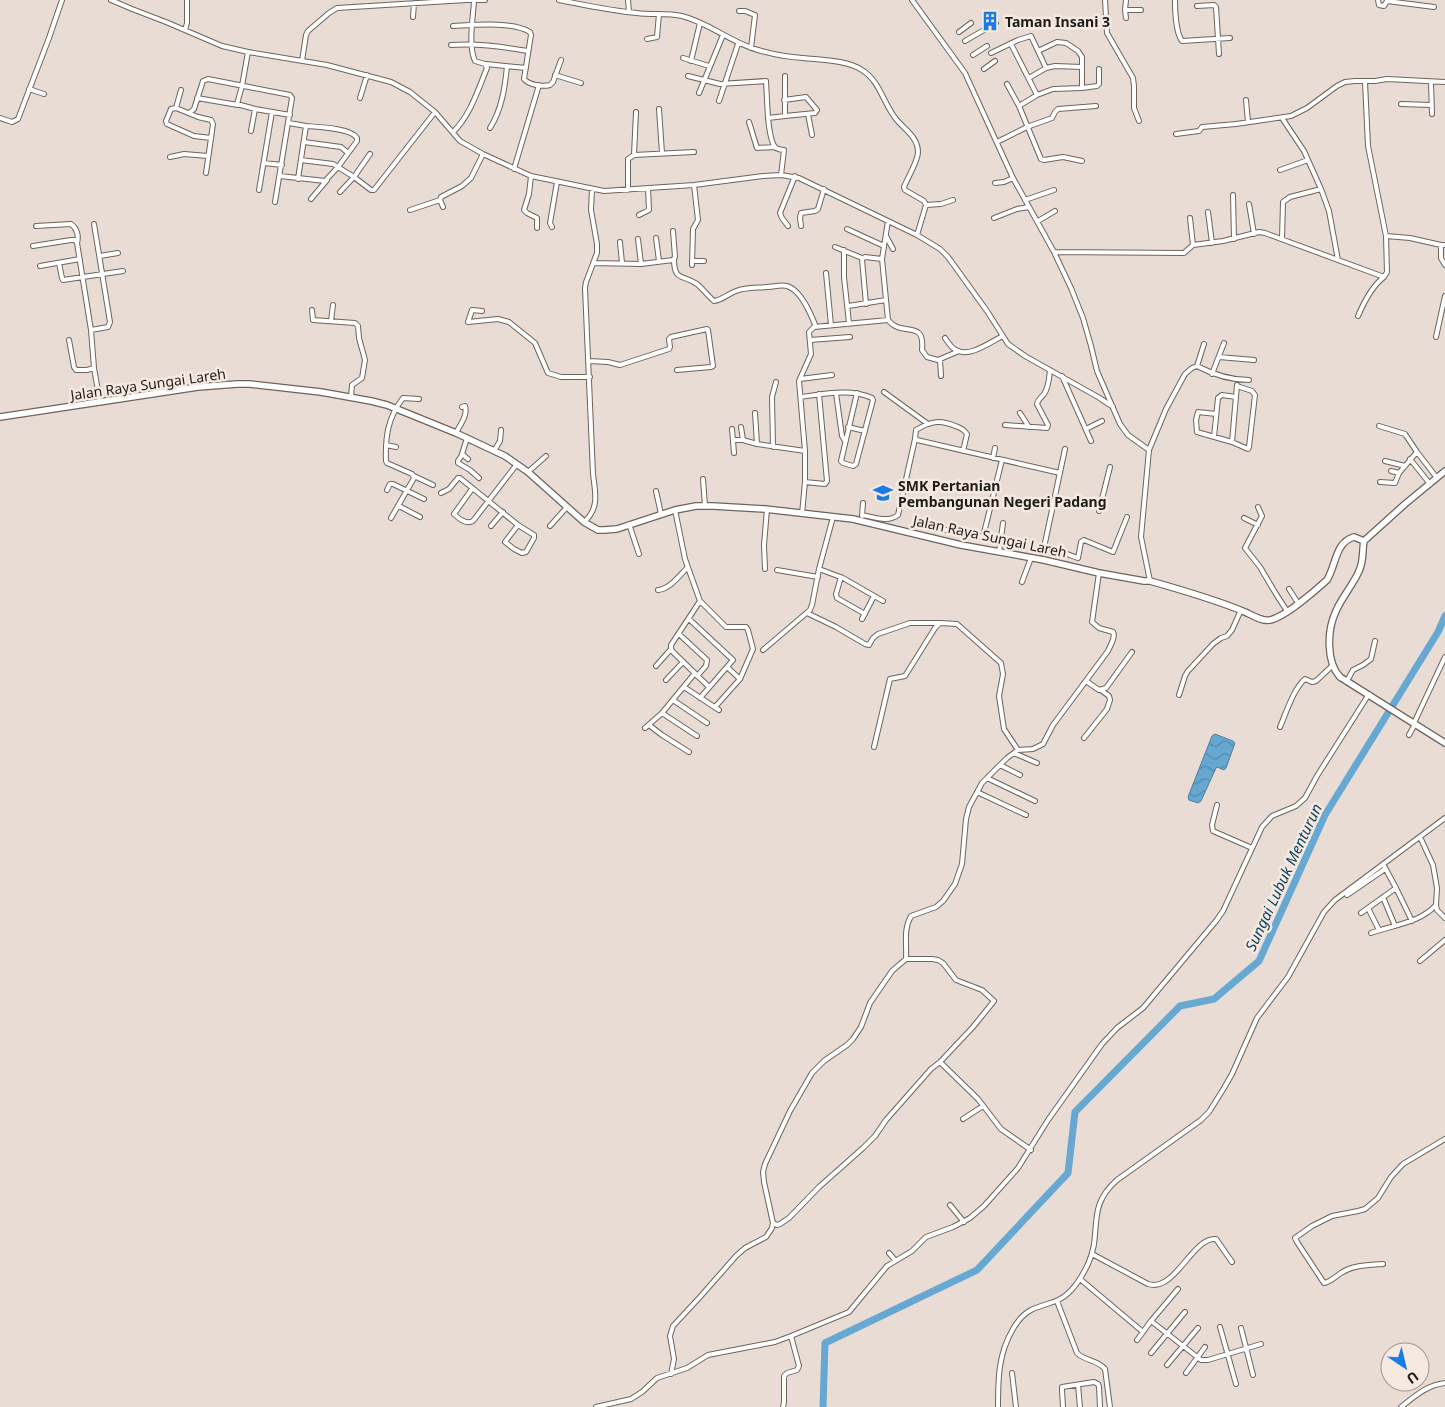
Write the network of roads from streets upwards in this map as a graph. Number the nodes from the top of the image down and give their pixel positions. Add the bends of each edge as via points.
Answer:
1 (62, 0) edge
2 (111, 0) edge
3 (187, 0) edge
4 (383, 0) edge
5 (485, 0) edge
6 (559, 0) edge
7 (628, 0) edge
8 (912, 0) edge
9 (1105, 0) edge
10 (1126, 0) edge
11 (1175, 0) edge
12 (1378, 0) edge
13 (474, 1) edge
14 (1387, 1) edge
15 (1402, 2) edge
16 (414, 4) junction
17 (383, 6) junction
18 (1197, 6) dead end
19 (1434, 7) dead end
20 (1124, 10) junction
21 (1141, 10) dead end
22 (738, 11) dead end
23 (628, 12) junction
24 (660, 14) junction
25 (413, 17) dead end
26 (1126, 18) dead end
27 (700, 22) junction
28 (972, 22) dead end
29 (996, 23) dead end
30 (472, 25) junction
31 (453, 26) dead end
32 (185, 30) junction
33 (959, 32) dead end
34 (723, 35) junction
35 (1230, 38) dead end
36 (647, 39) dead end
37 (1218, 39) junction
38 (965, 41) dead end
39 (472, 44) junction
40 (738, 44) junction
41 (1011, 44) junction
42 (451, 45) dead end
43 (987, 46) dead end
44 (750, 48) junction
45 (528, 51) junction
46 (1038, 51) junction
47 (248, 52) junction
48 (991, 52) dead end
49 (1219, 54) dead end
50 (974, 55) dead end
51 (683, 58) dead end
52 (560, 60) dead end
53 (302, 61) junction
54 (691, 61) junction
55 (996, 61) dead end
56 (485, 64) junction
57 (507, 66) junction
58 (710, 66) junction
59 (1082, 67) junction
60 (526, 68) junction
61 (1046, 68) junction
62 (984, 69) dead end
63 (1099, 69) dead end
64 (367, 75) junction
65 (555, 75) junction
66 (688, 76) dead end
67 (784, 76) dead end
68 (1028, 78) junction
69 (704, 80) junction
70 (1365, 82) junction
71 (1431, 82) junction
72 (1445, 82) edge
73 (581, 83) dead end
74 (724, 84) junction
75 (1007, 84) dead end
76 (539, 85) junction
77 (242, 86) junction
78 (1082, 88) junction
79 (30, 89) junction
80 (181, 90) dead end
81 (699, 93) dead end
82 (44, 94) dead end
83 (1038, 95) junction
84 (197, 98) junction
85 (360, 98) dead end
86 (784, 100) junction
87 (1134, 100) junction
88 (1246, 100) dead end
89 (719, 101) dead end
90 (1128, 101) dead end
91 (1401, 104) dead end
92 (238, 105) junction
93 (1431, 105) junction
94 (1019, 106) junction
95 (1096, 106) dead end
96 (176, 108) junction
97 (255, 109) junction
98 (659, 110) dead end
99 (272, 112) junction
100 (434, 112) junction
101 (636, 112) dead end
102 (189, 113) junction
103 (808, 114) junction
104 (1432, 114) dead end
105 (290, 115) junction
106 (785, 116) junction
107 (0, 118) edge
108 (768, 118) junction
109 (1282, 118) junction
110 (1139, 121) dead end
111 (749, 122) dead end
112 (1248, 122) junction
113 (289, 123) junction
114 (306, 126) junction
115 (1027, 127) junction
116 (490, 128) dead end
117 (251, 130) dead end
118 (454, 132) junction
119 (1176, 134) dead end
120 (812, 135) dead end
121 (211, 138) junction
122 (304, 142) junction
123 (997, 142) junction
124 (775, 147) junction
125 (790, 148) dead end
126 (784, 150) junction
127 (694, 152) dead end
128 (348, 153) junction
129 (370, 154) dead end
130 (483, 154) junction
131 (662, 154) junction
132 (634, 155) junction
133 (208, 156) junction
134 (170, 157) dead end
135 (301, 160) junction
136 (1308, 160) junction
137 (1082, 161) dead end
138 (264, 163) junction
139 (282, 165) junction
140 (338, 167) junction
141 (514, 169) junction
142 (1280, 170) dead end
143 (206, 172) dead end
144 (781, 175) junction
145 (280, 176) junction
146 (531, 176) junction
147 (795, 176) junction
148 (354, 177) junction
149 (328, 178) junction
150 (1013, 178) junction
151 (298, 179) junction
152 (557, 182) junction
153 (995, 183) dead end
154 (694, 185) junction
155 (648, 188) junction
156 (592, 189) junction
157 (824, 189) junction
158 (1321, 189) junction
159 (259, 190) dead end
160 (628, 190) junction
161 (1054, 190) dead end
162 (340, 192) dead end
163 (1232, 195) dead end
164 (311, 199) dead end
165 (440, 200) junction
166 (953, 200) dead end
167 (1025, 200) junction
168 (275, 202) dead end
169 (1249, 204) dead end
170 (926, 205) junction
171 (443, 207) dead end
172 (1029, 207) junction
173 (410, 210) dead end
174 (649, 211) junction
175 (1055, 211) dead end
176 (1208, 212) dead end
177 (639, 215) dead end
178 (650, 217) dead end
179 (994, 218) dead end
180 (1190, 218) dead end
181 (888, 221) junction
182 (1038, 221) junction
183 (94, 224) dead end
184 (36, 226) dead end
185 (552, 226) dead end
186 (788, 226) dead end
187 (801, 226) dead end
188 (537, 228) dead end
189 (847, 229) dead end
190 (674, 231) dead end
191 (1254, 234) junction
192 (917, 235) junction
193 (886, 236) junction
194 (1386, 236) junction
195 (656, 238) dead end
196 (638, 239) dead end
197 (1234, 239) junction
198 (1282, 239) junction
199 (620, 242) dead end
200 (76, 243) junction
201 (1212, 243) junction
202 (1193, 245) junction
203 (1443, 245) edge
204 (33, 246) dead end
205 (835, 246) dead end
206 (884, 246) junction
207 (893, 249) dead end
208 (844, 250) junction
209 (1054, 252) junction
210 (118, 253) dead end
211 (100, 256) junction
212 (862, 258) junction
213 (80, 259) junction
214 (674, 259) junction
215 (882, 259) junction
216 (1338, 260) junction
217 (704, 261) dead end
218 (59, 262) junction
219 (659, 262) junction
220 (594, 263) junction
221 (622, 263) junction
222 (641, 264) junction
223 (1445, 265) edge
224 (40, 266) dead end
225 (123, 271) dead end
226 (826, 273) dead end
227 (103, 274) junction
228 (82, 277) junction
229 (1384, 277) junction
230 (1445, 296) edge
231 (886, 300) junction
232 (866, 304) junction
233 (333, 305) dead end
234 (848, 306) junction
235 (312, 310) dead end
236 (482, 311) dead end
237 (1358, 316) dead end
238 (888, 320) junction
239 (331, 321) junction
240 (849, 323) junction
241 (831, 325) junction
242 (816, 326) junction
243 (91, 330) junction
244 (1003, 336) junction
245 (850, 337) dead end
246 (1436, 337) dead end
247 (945, 338) dead end
248 (69, 340) dead end
249 (810, 340) junction
250 (1224, 343) dead end
251 (1204, 344) dead end
252 (959, 351) junction
253 (1219, 356) junction
254 (940, 360) junction
255 (1254, 360) dead end
256 (589, 361) junction
257 (1197, 366) junction
258 (94, 368) junction
259 (677, 370) dead end
260 (1050, 370) junction
261 (1212, 374) junction
262 (832, 375) dead end
263 (941, 376) dead end
264 (1062, 376) junction
265 (590, 377) junction
266 (800, 379) junction
267 (1237, 380) junction
268 (1249, 380) dead end
269 (776, 382) dead end
270 (1237, 386) junction
271 (884, 392) dead end
272 (836, 393) junction
273 (857, 393) junction
274 (819, 394) junction
275 (351, 397) junction
276 (801, 397) junction
277 (1236, 397) junction
278 (419, 399) dead end
279 (100, 402) junction
280 (462, 407) dead end
281 (1113, 407) junction
282 (395, 409) junction
283 (755, 413) dead end
284 (1020, 413) dead end
285 (1216, 414) junction
286 (0, 417) edge
287 (1102, 421) dead end
288 (928, 424) junction
289 (1005, 425) dead end
290 (1379, 426) dead end
291 (741, 427) dead end
292 (1029, 427) junction
293 (848, 428) junction
294 (732, 429) dead end
295 (1086, 429) junction
296 (501, 430) dead end
297 (865, 431) junction
298 (456, 433) junction
299 (1214, 437) junction
300 (467, 438) junction
301 (915, 439) junction
302 (734, 440) junction
303 (743, 440) junction
304 (845, 441) junction
305 (1091, 441) dead end
306 (1232, 442) junction
307 (757, 444) junction
308 (386, 445) junction
309 (773, 446) junction
310 (396, 447) dead end
311 (995, 448) dead end
312 (1065, 449) dead end
313 (1149, 450) junction
314 (494, 451) junction
315 (804, 451) junction
316 (963, 451) junction
317 (1416, 452) junction
318 (734, 453) dead end
319 (462, 456) junction
320 (546, 456) dead end
321 (993, 458) junction
322 (468, 459) dead end
323 (1410, 459) junction
324 (1002, 460) junction
325 (1385, 461) dead end
326 (517, 464) junction
327 (1405, 466) junction
328 (1110, 467) dead end
329 (1391, 471) dead end
330 (1445, 471) edge
331 (528, 472) junction
332 (1060, 473) junction
333 (1399, 473) junction
334 (414, 476) junction
335 (479, 478) dead end
336 (1437, 478) junction
337 (703, 479) dead end
338 (805, 482) junction
339 (1380, 482) dead end
340 (1430, 484) junction
341 (433, 485) dead end
342 (472, 489) junction
343 (387, 490) dead end
344 (407, 490) junction
345 (656, 492) dead end
346 (440, 493) dead end
347 (424, 499) dead end
348 (488, 501) junction
349 (863, 502) dead end
350 (399, 506) junction
351 (567, 506) junction
352 (705, 506) junction
353 (1258, 507) dead end
354 (767, 509) junction
355 (675, 510) junction
356 (1099, 511) dead end
357 (503, 512) junction
358 (661, 514) junction
359 (802, 514) junction
360 (420, 516) dead end
361 (833, 517) junction
362 (1127, 517) dead end
363 (391, 518) dead end
364 (862, 518) junction
365 (1244, 518) dead end
366 (584, 522) junction
367 (1002, 523) dead end
368 (629, 524) junction
369 (1258, 524) junction
370 (518, 525) junction
371 (491, 526) dead end
372 (550, 526) dead end
373 (936, 528) dead end
374 (1364, 540) junction
375 (999, 552) junction
376 (639, 554) dead end
377 (1042, 556) junction
378 (1030, 558) junction
379 (687, 568) junction
380 (766, 569) dead end
381 (819, 569) junction
382 (777, 570) dead end
383 (1099, 573) junction
384 (818, 577) junction
385 (841, 577) junction
386 (1150, 581) junction
387 (1022, 582) dead end
388 (1289, 589) dead end
389 (658, 590) dead end
390 (874, 596) junction
391 (883, 601) dead end
392 (700, 602) junction
393 (1298, 603) junction
394 (1241, 610) junction
395 (1287, 611) junction
396 (807, 613) junction
397 (865, 614) junction
398 (862, 619) dead end
399 (689, 620) junction
400 (940, 623) junction
401 (680, 634) junction
402 (1375, 641) dead end
403 (671, 649) junction
404 (763, 650) dead end
405 (1132, 652) dead end
406 (1445, 657) edge
407 (683, 662) junction
408 (656, 666) dead end
409 (1332, 666) junction
410 (727, 668) junction
411 (696, 675) junction
412 (740, 679) junction
413 (666, 680) dead end
414 (1086, 681) junction
415 (1347, 681) junction
416 (684, 687) junction
417 (709, 687) junction
418 (1101, 690) junction
419 (1179, 695) dead end
420 (1371, 695) junction
421 (700, 698) junction
422 (673, 700) junction
423 (662, 713) junction
424 (707, 723) dead end
425 (1414, 723) junction
426 (1280, 727) dead end
427 (697, 736) dead end
428 (1409, 736) dead end
429 (1084, 738) dead end
430 (1445, 743) edge
431 (874, 747) dead end
432 (1016, 751) junction
433 (689, 752) dead end
434 (1037, 763) dead end
435 (1000, 765) junction
436 (1020, 775) dead end
437 (987, 778) junction
438 (977, 792) junction
439 (1035, 801) dead end
440 (1217, 805) dead end
441 (1026, 815) dead end
442 (1445, 818) edge
443 (1420, 837) junction
444 (1252, 848) junction
445 (1383, 864) junction
446 (1385, 869) junction
447 (1396, 888) junction
448 (1347, 895) dead end
449 (1382, 897) junction
450 (1436, 905) junction
451 (1368, 908) junction
452 (1361, 913) dead end
453 (1445, 918) edge
454 (1412, 920) junction
455 (1395, 926) junction
456 (1379, 930) junction
457 (1371, 933) dead end
458 (1445, 940) edge
459 (907, 959) junction
460 (1420, 961) dead end
461 (940, 1062) junction
462 (983, 1106) junction
463 (963, 1119) dead end
464 (1445, 1139) edge
465 (1031, 1150) junction
466 (950, 1206) dead end
467 (964, 1222) junction
468 (773, 1223) junction
469 (889, 1253) dead end
470 (1092, 1254) junction
471 (895, 1260) junction
472 (1232, 1262) dead end
473 (1384, 1264) dead end
474 (1080, 1279) junction
475 (1178, 1289) dead end
476 (1057, 1301) junction
477 (1185, 1312) dead end
478 (1151, 1322) junction
479 (1220, 1327) dead end
480 (1198, 1328) dead end
481 (1241, 1328) dead end
482 (1143, 1332) junction
483 (1167, 1334) junction
484 (792, 1339) junction
485 (1137, 1340) dead end
486 (1261, 1344) dead end
487 (1182, 1346) junction
488 (1206, 1347) dead end
489 (1246, 1348) junction
490 (1151, 1353) dead end
491 (1228, 1354) junction
492 (1197, 1358) junction
493 (1167, 1364) dead end
494 (1012, 1373) dead end
495 (1186, 1373) dead end
496 (671, 1374) junction
497 (1254, 1375) dead end
498 (1445, 1383) edge
499 (1236, 1384) dead end
500 (1078, 1385) junction
501 (596, 1407) edge
502 (783, 1407) edge
503 (998, 1407) edge
504 (1016, 1407) edge
505 (1063, 1407) edge
506 (1080, 1407) edge
507 (1100, 1407) edge
508 (1110, 1407) edge
509 (1401, 1407) edge

1 - 79 street
2 - 32 street
3 - 32 street
4 - 17 street
5 - 13 street
6 - 23 street
7 - 23 street
8 - 123 street via 965,73
9 - 87 street via 1107,32 1133,78
10 - 20 street
11 - 37 street via 1182,41
12 - 14 street via 1382,6
13 - 16 street
13 - 30 street
14 - 15 street
15 - 19 street
16 - 17 street
16 - 25 street
17 - 53 street via 333,10 306,35
18 - 37 street via 1216,7
20 - 21 street
20 - 26 street
22 - 44 street via 745,10 755,15
23 - 24 street
24 - 27 street
24 - 36 street via 657,37
27 - 34 street
27 - 54 street
28 - 33 street
29 - 38 street
30 - 31 street
30 - 39 street
30 - 45 street via 497,24 527,30 531,35
32 - 47 street via 222,46
34 - 40 street
34 - 58 street
35 - 37 street
37 - 49 street
39 - 42 street
39 - 45 street
39 - 56 street via 474,60
40 - 44 street
40 - 74 street
41 - 46 street via 1031,36
41 - 48 street
41 - 68 street
43 - 50 street
44 - 170 street via 850,65 868,74 896,119 914,139 919,154 904,187
45 - 60 street
46 - 59 street via 1054,42 1066,43 1081,54
46 - 61 street
47 - 53 street
47 - 77 street
51 - 54 street
52 - 65 street
53 - 64 street
54 - 58 street
55 - 62 street
56 - 57 street
56 - 118 street via 487,68 473,102
57 - 60 street
57 - 116 street via 504,94
58 - 69 street
59 - 61 street
59 - 78 street
60 - 76 street via 525,80
61 - 68 street
63 - 78 street via 1099,85
64 - 85 street
64 - 100 street via 410,92
65 - 73 street
65 - 76 street via 550,85
66 - 69 street
67 - 86 street
68 - 83 street
69 - 74 street
69 - 81 street
70 - 71 street via 1387,79
70 - 109 street via 1337,86 1296,114
70 - 194 street via 1368,146
71 - 72 street
71 - 93 street
74 - 89 street
74 - 108 street via 766,81
75 - 94 street
76 - 141 street
77 - 84 street via 208,79
77 - 92 street
77 - 105 street via 290,95
78 - 83 street via 1053,89
79 - 82 street
79 - 107 street via 15,121
80 - 96 street
83 - 94 street
84 - 92 street
84 - 102 street via 194,109
86 - 103 street via 806,97 817,110
86 - 106 street
87 - 90 street
87 - 110 street via 1134,112
88 - 112 street
91 - 93 street
92 - 97 street
93 - 104 street
94 - 115 street
95 - 115 street via 1058,109 1052,118
96 - 102 street
96 - 121 street via 171,109 167,124 194,136
97 - 99 street
97 - 117 street
98 - 131 street
99 - 105 street
99 - 138 street
100 - 118 street
100 - 148 street via 376,189 372,190
101 - 132 street
102 - 121 street via 212,121
103 - 106 street
103 - 120 street
105 - 113 street
106 - 108 street
108 - 124 street
109 - 112 street
109 - 136 street
111 - 124 street via 757,148
112 - 119 street via 1202,127 1200,131
113 - 114 street
113 - 139 street
114 - 122 street
114 - 128 street via 354,134 357,142
115 - 123 street
115 - 137 street via 1043,160 1064,157
118 - 130 street via 460,141
121 - 133 street
122 - 128 street via 341,147
122 - 135 street
123 - 150 street
124 - 126 street
125 - 126 street
126 - 144 street
127 - 131 street
128 - 140 street
129 - 148 street
130 - 141 street
130 - 165 street via 471,178
131 - 132 street
132 - 160 street via 628,159
133 - 134 street via 184,154
133 - 143 street
135 - 140 street
135 - 151 street
136 - 142 street
136 - 158 street
138 - 139 street
138 - 159 street
139 - 145 street
140 - 148 street
140 - 149 street
141 - 146 street
144 - 147 street
144 - 154 street
145 - 151 street
145 - 168 street
146 - 152 street
146 - 188 street via 524,210 537,218
147 - 157 street
147 - 186 street via 780,213
148 - 162 street
149 - 151 street via 325,181
149 - 164 street
150 - 153 street
150 - 167 street
152 - 156 street
152 - 185 street
154 - 155 street
154 - 217 street via 698,220 693,229 692,263
155 - 160 street
155 - 174 street
156 - 160 street
156 - 220 street via 591,210 597,244
157 - 181 street
157 - 187 street via 818,209 802,212
158 - 198 street via 1283,202
158 - 216 street via 1329,211
161 - 167 street
163 - 197 street
165 - 171 street
165 - 173 street
166 - 170 street
167 - 172 street
169 - 191 street
170 - 192 street
172 - 179 street
172 - 182 street
174 - 177 street
174 - 178 street
175 - 182 street
176 - 201 street
180 - 202 street
181 - 192 street
181 - 193 street
182 - 209 street
183 - 211 street
184 - 200 street via 71,224 76,230
189 - 206 street
190 - 214 street
191 - 197 street
191 - 198 street via 1265,233
192 - 244 street via 948,258
193 - 206 street
193 - 207 street
194 - 203 street
194 - 229 street via 1387,272
195 - 219 street
196 - 222 street
197 - 201 street
198 - 216 street
199 - 221 street
200 - 204 street via 71,240
200 - 213 street
201 - 202 street
202 - 209 street via 1184,253
203 - 223 street via 1441,258
205 - 208 street
206 - 215 street
208 - 212 street
208 - 234 street
209 - 281 street via 1082,318 1096,371
210 - 211 street
211 - 227 street
212 - 215 street
212 - 232 street
213 - 218 street
213 - 228 street
214 - 219 street
214 - 242 street via 677,274 695,282 714,301 741,289 789,287 806,305
215 - 231 street
216 - 229 street
218 - 224 street
218 - 228 street via 64,280
219 - 222 street
220 - 221 street
220 - 256 street via 585,288
221 - 222 street
225 - 227 street
226 - 241 street
227 - 228 street
227 - 243 street via 110,325
228 - 243 street
229 - 237 street
230 - 246 street
231 - 232 street
231 - 238 street
232 - 234 street
233 - 239 street
234 - 240 street
235 - 239 street via 313,320
236 - 265 street via 472,310 468,322 498,319 509,322 535,343 550,374
238 - 240 street
238 - 254 street via 899,328 915,330 923,339 924,355
239 - 275 street via 355,323 359,327 364,368 362,378 352,386
240 - 241 street
241 - 242 street
242 - 249 street via 809,332
243 - 258 street
244 - 252 street via 973,350
244 - 260 street via 1008,344
245 - 249 street
247 - 252 street
248 - 258 street via 76,370
249 - 266 street via 811,354
250 - 253 street
251 - 257 street
252 - 254 street
253 - 255 street
253 - 261 street
254 - 263 street
256 - 259 street via 620,365 669,349 671,337 707,329 713,366
256 - 265 street
257 - 261 street
257 - 313 street via 1185,374
258 - 279 street
260 - 264 street
260 - 292 street via 1048,387 1037,404 1048,427
261 - 267 street
262 - 266 street
264 - 281 street
264 - 295 street
265 - 366 street via 596,499 590,517
266 - 276 street
267 - 268 street
267 - 270 street
269 - 309 street via 772,397
270 - 277 street
270 - 306 street via 1254,393 1255,398 1249,447 1246,449
271 - 288 street
272 - 273 street
272 - 274 street
272 - 304 street
273 - 293 street
273 - 297 street via 873,400
274 - 276 street
274 - 338 street via 827,481 825,484
275 - 279 street, Jalan Raya Sungai Lareh via 312,390 237,384
275 - 282 street, Jalan Raya Sungai Lareh
276 - 315 street
277 - 285 street via 1219,396
277 - 306 street
278 - 282 street via 404,397
279 - 286 street, Jalan Raya Sungai Lareh
280 - 298 street via 465,406 466,413
281 - 313 street via 1123,430
282 - 298 street, Jalan Raya Sungai Lareh
282 - 308 street
283 - 307 street
284 - 292 street
285 - 299 street
285 - 299 street via 1200,412 1196,415 1197,432
287 - 295 street
288 - 301 street via 916,430
288 - 316 street via 945,421 964,429 967,434
289 - 292 street
290 - 317 street via 1405,434
291 - 303 street
293 - 297 street
293 - 304 street
294 - 302 street
295 - 305 street
296 - 314 street via 500,441
297 - 304 street via 854,466 841,462
298 - 300 street, Jalan Raya Sungai Lareh
299 - 306 street
300 - 314 street, Jalan Raya Sungai Lareh
300 - 319 street
301 - 316 street
301 - 364 street via 898,515 890,520
302 - 303 street
302 - 318 street
303 - 307 street
307 - 309 street
308 - 310 street
308 - 334 street via 387,463
309 - 315 street
311 - 321 street
312 - 332 street
313 - 386 street via 1141,537
314 - 326 street, Jalan Raya Sungai Lareh
315 - 338 street
316 - 321 street
317 - 323 street
317 - 336 street
319 - 322 street
319 - 335 street via 458,463
320 - 331 street
321 - 324 street
323 - 327 street
323 - 340 street
324 - 332 street
324 - 373 street via 983,536
325 - 327 street
326 - 331 street, Jalan Raya Sungai Lareh
326 - 348 street
327 - 333 street
328 - 356 street
329 - 333 street
330 - 336 street
331 - 351 street, Jalan Raya Sungai Lareh
332 - 377 street
333 - 339 street via 1395,484
334 - 341 street
334 - 344 street
336 - 340 street
337 - 352 street
338 - 359 street
340 - 374 street
342 - 346 street via 458,478 449,489
342 - 348 street
342 - 348 street via 454,512 460,520 471,522
343 - 344 street via 392,484
344 - 347 street
344 - 350 street
345 - 358 street
348 - 357 street
349 - 364 street
350 - 360 street
350 - 363 street
351 - 366 street, Jalan Raya Sungai Lareh
351 - 372 street
352 - 354 street, Jalan Raya Sungai Lareh
352 - 355 street, Jalan Raya Sungai Lareh
353 - 369 street via 1262,514
354 - 359 street, Jalan Raya Sungai Lareh
354 - 380 street
355 - 358 street, Jalan Raya Sungai Lareh
355 - 379 street
357 - 370 street
357 - 371 street
358 - 368 street, Jalan Raya Sungai Lareh
359 - 361 street, Jalan Raya Sungai Lareh
361 - 364 street, Jalan Raya Sungai Lareh
361 - 381 street
362 - 377 street via 1113,552 1084,540 1078,558 1054,550 1048,550
364 - 375 street, Jalan Raya Sungai Lareh
365 - 369 street
366 - 368 street, Jalan Raya Sungai Lareh via 604,530
367 - 375 street
368 - 376 street
369 - 395 street via 1245,548
370 - 370 street via 534,535 526,552 522,553 505,542
374 - 393 street, Jalan Raya Sungai Lareh via 1354,536 1343,543 1327,580
374 - 409 street via 1360,569 1333,619
375 - 378 street, Jalan Raya Sungai Lareh
377 - 378 street, Jalan Raya Sungai Lareh
377 - 383 street, Jalan Raya Sungai Lareh
378 - 387 street
379 - 389 street via 666,588
379 - 392 street
381 - 384 street
381 - 385 street
382 - 384 street
383 - 386 street, Jalan Raya Sungai Lareh
383 - 414 street via 1092,622 1114,634 1108,651
384 - 396 street
385 - 390 street
385 - 397 street via 837,598
386 - 394 street, Jalan Raya Sungai Lareh
388 - 393 street
390 - 391 street
390 - 397 street
392 - 399 street
392 - 412 street via 726,626 747,628 753,649
393 - 395 street, Jalan Raya Sungai Lareh
394 - 395 street, Jalan Raya Sungai Lareh via 1268,621
394 - 419 street via 1227,636 1213,644 1188,671
396 - 400 street via 869,645 878,634 910,623
396 - 404 street
397 - 398 street
399 - 401 street
399 - 410 street via 732,658
400 - 431 street via 905,676 888,681
400 - 432 street via 957,624 1001,663 1003,674 999,696 1004,729
401 - 403 street
401 - 411 street via 707,660 706,666
402 - 415 street via 1371,659 1353,670
403 - 407 street
403 - 408 street
405 - 418 street via 1109,686
406 - 425 street
407 - 411 street
407 - 413 street
409 - 415 street
409 - 426 street via 1316,681 1305,679 1302,682
410 - 412 street
410 - 417 street
411 - 416 street
411 - 417 street
412 - 421 street via 717,708
414 - 418 street
414 - 432 street via 1043,744
415 - 420 street
416 - 421 street
416 - 422 street
417 - 421 street
418 - 429 street via 1109,696 1108,706
420 - 425 street
420 - 444 street via 1305,798 1296,806 1272,816 1262,827
422 - 423 street
422 - 424 street
423 - 427 street
423 - 433 street via 647,726
425 - 428 street
425 - 430 street
432 - 434 street
432 - 435 street
435 - 436 street
435 - 437 street
437 - 438 street
437 - 439 street
438 - 441 street
438 - 459 street via 966,819 962,864 955,884 936,907 910,917 905,936
440 - 444 street via 1213,830
442 - 443 street
443 - 445 street
443 - 450 street via 1433,865
444 - 465 street via 1216,921 1143,1008 1102,1044 1048,1120
445 - 446 street
445 - 470 street via 1324,912 1288,977 1257,1018 1232,1074 1209,1112 1108,1190 1098,1205
446 - 447 street
446 - 448 street
447 - 449 street
447 - 454 street
449 - 451 street
449 - 455 street
450 - 453 street
450 - 454 street
451 - 452 street
451 - 456 street
454 - 455 street
455 - 456 street
456 - 457 street
458 - 460 street
459 - 461 street via 938,960 956,980 982,990 994,1001
459 - 468 street via 892,971 870,1003 853,1039 812,1073 790,1111 763,1172
461 - 462 street
461 - 468 street via 886,1120 876,1136 789,1218 777,1225
462 - 463 street
462 - 465 street via 1001,1129
464 - 473 street via 1403,1164 1378,1198 1365,1209 1332,1216 1295,1238 1327,1284 1352,1268
465 - 467 street via 1011,1177
466 - 467 street
467 - 471 street via 926,1237 912,1251
468 - 496 street via 766,1236 736,1256 673,1326 670,1336 674,1359
469 - 471 street
470 - 472 street via 1148,1284 1156,1285 1173,1275 1210,1239 1216,1239
470 - 474 street
471 - 484 street via 880,1272 849,1312
474 - 476 street
474 - 482 street
475 - 478 street
476 - 503 street via 1024,1314 1006,1340 998,1374
476 - 508 street via 1077,1353 1105,1368
477 - 483 street
478 - 482 street
478 - 483 street
479 - 491 street
480 - 487 street
481 - 489 street
482 - 485 street
483 - 487 street
483 - 490 street
484 - 496 street via 714,1353
484 - 502 street via 799,1366 784,1376
486 - 489 street
487 - 492 street
487 - 493 street
488 - 492 street
489 - 491 street
489 - 497 street
491 - 492 street via 1208,1360
491 - 499 street
492 - 495 street
494 - 504 street
496 - 501 street via 657,1378 631,1399
498 - 509 street via 1423,1390
500 - 505 street via 1062,1387
500 - 506 street
500 - 507 street via 1098,1384

